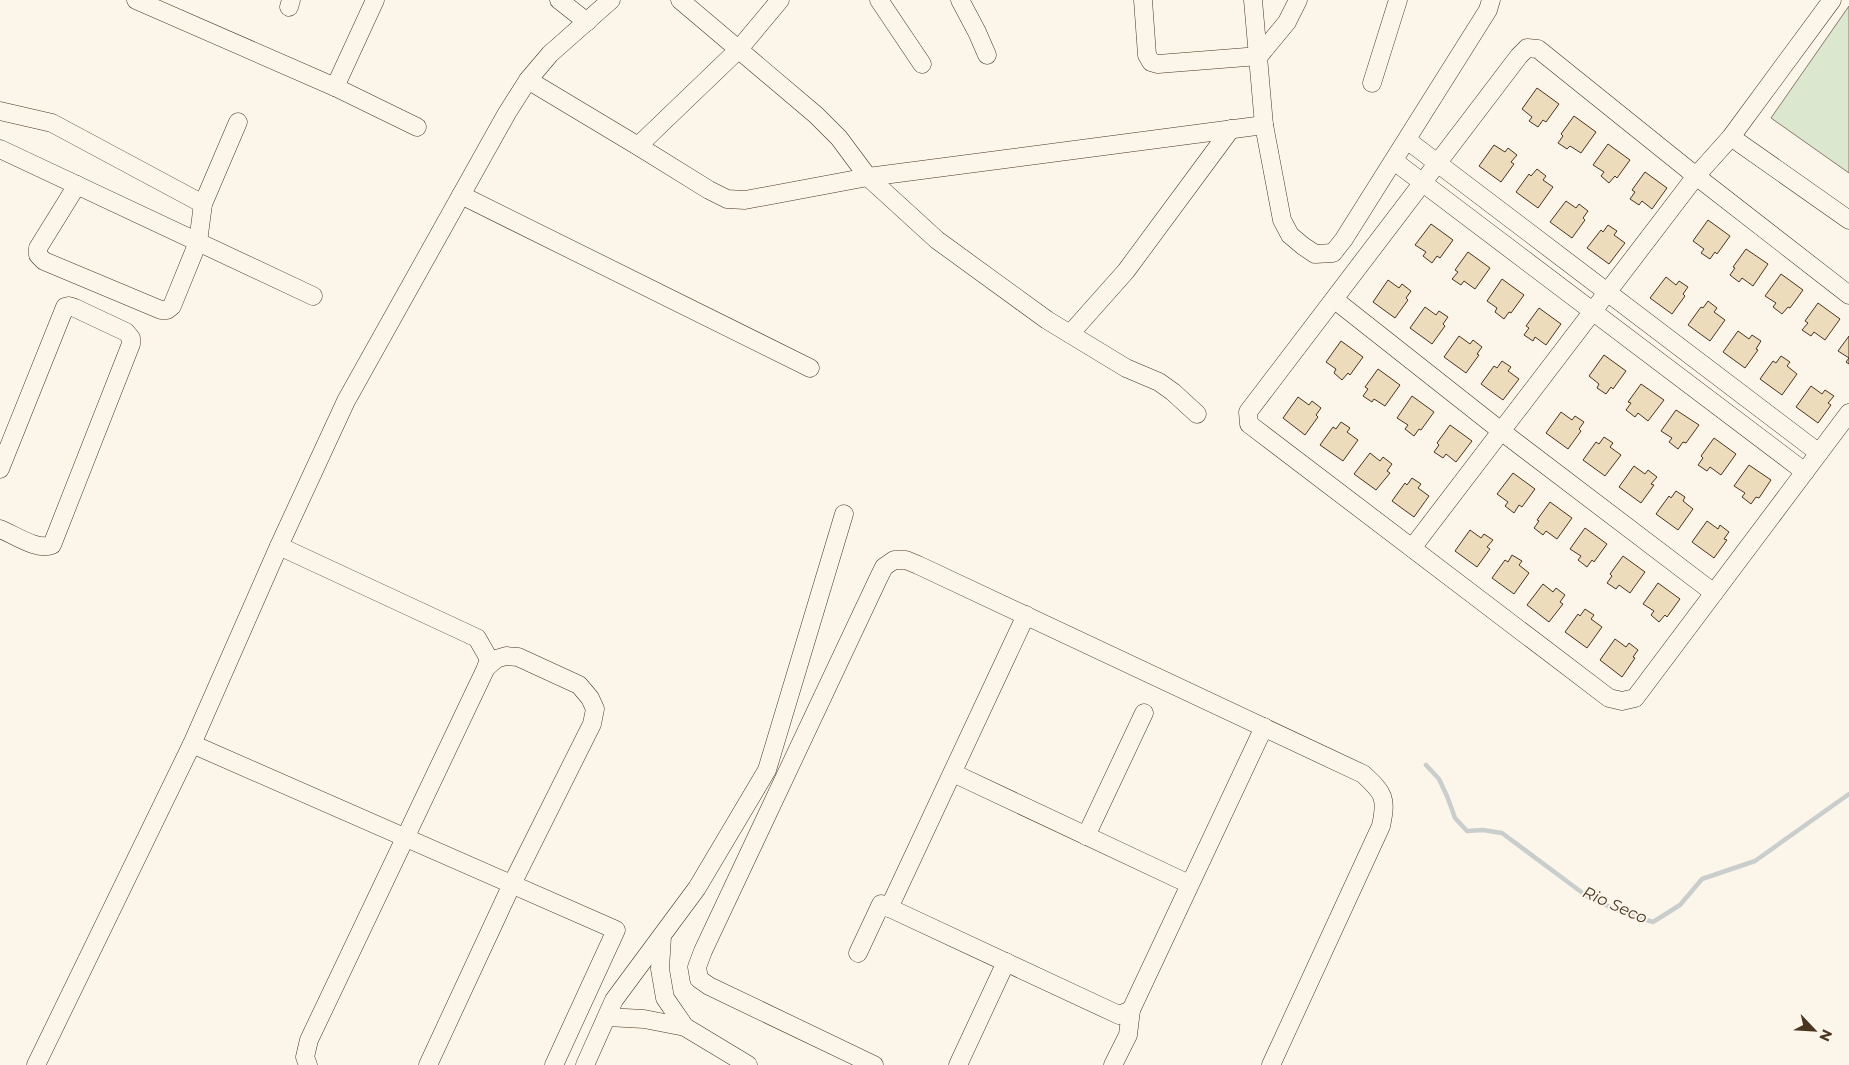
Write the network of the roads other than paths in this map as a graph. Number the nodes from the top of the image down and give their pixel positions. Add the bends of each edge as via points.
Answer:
1 (136, 0) edge
2 (374, 0) edge
3 (559, 0) edge
4 (611, 0) edge
5 (680, 0) edge
6 (780, 0) edge
7 (879, 0) edge
8 (960, 0) edge
9 (1143, 0) edge
10 (1253, 0) edge
11 (1298, 0) edge
12 (1398, 0) edge
13 (1491, 0) edge
14 (1832, 0) edge
15 (587, 22) junction
16 (739, 49) junction
17 (987, 55) dead end
18 (1259, 56) junction
19 (922, 64) dead end
20 (528, 80) junction
21 (1372, 83) dead end
22 (334, 87) junction
23 (0, 111) edge
24 (238, 122) dead end
25 (1264, 125) junction
26 (417, 127) dead end
27 (1230, 129) junction
28 (1731, 137) junction
29 (1407, 140) junction
30 (638, 146) junction
31 (0, 149) edge
32 (1394, 161) junction
33 (1438, 164) junction
34 (1696, 176) junction
35 (868, 177) junction
36 (1423, 183) junction
37 (77, 185) junction
38 (461, 195) junction
39 (203, 204) junction
40 (1849, 220) edge
41 (198, 242) junction
42 (1607, 293) junction
43 (1849, 295) edge
44 (313, 296) dead end
45 (1335, 300) junction
46 (1593, 311) junction
47 (1070, 334) junction
48 (810, 368) dead end
49 (1849, 413) edge
50 (1197, 414) dead end
51 (1501, 431) junction
52 (1818, 453) junction
53 (0, 469) edge
54 (1805, 472) junction
55 (844, 514) dead end
56 (0, 529) edge
57 (279, 546) junction
58 (1412, 548) junction
59 (1714, 593) junction
60 (1026, 615) junction
61 (486, 668) junction
62 (1144, 713) dead end
63 (1264, 727) junction
64 (192, 744) junction
65 (953, 773) junction
66 (1086, 836) junction
67 (406, 838) junction
68 (512, 884) junction
69 (1189, 884) junction
70 (889, 908) junction
71 (662, 936) junction
72 (858, 953) dead end
73 (1006, 962) junction
74 (1131, 1010) junction
75 (606, 1018) junction
76 (685, 1027) junction
77 (36, 1065) edge
78 (308, 1065) edge
79 (428, 1065) edge
80 (554, 1065) edge
81 (584, 1065) edge
82 (748, 1065) edge
83 (874, 1065) edge
84 (958, 1065) edge
85 (1113, 1065) edge
86 (1271, 1065) edge

1 - 22 street
2 - 22 street
3 - 15 street
4 - 15 street
5 - 16 street
6 - 16 street
7 - 19 street
8 - 17 street
9 - 18 street via 1147,55 1151,62
10 - 18 street
11 - 18 street via 1287,22
12 - 21 street
13 - 29 street via 1488,10
14 - 28 street
15 - 20 street via 550,54
16 - 30 street
16 - 35 street via 834,132
18 - 25 street
20 - 30 street
20 - 38 street
22 - 26 street
23 - 39 street via 52,123
24 - 39 street
25 - 27 street
25 - 32 street via 1282,220 1290,235 1315,254 1333,252
27 - 35 street
27 - 47 street via 1126,271
28 - 34 street
28 - 40 street
29 - 32 street
29 - 33 street
30 - 35 street via 727,199 745,200
31 - 37 street
32 - 36 street
33 - 34 street via 1527,48 1538,49
33 - 36 street
33 - 42 street
34 - 42 street
34 - 43 street
35 - 47 street via 937,240
36 - 45 street
36 - 46 street
37 - 41 street
37 - 41 street via 38,248 38,255 44,261 167,310 172,306
38 - 48 street
38 - 57 street via 346,401
39 - 41 street
41 - 44 street
42 - 46 street
42 - 52 street
45 - 51 street
45 - 58 street via 1248,412 1248,424
46 - 51 street
46 - 54 street
47 - 50 street via 1126,368 1160,382
49 - 52 street
51 - 58 street
51 - 59 street
52 - 54 street
53 - 56 street via 65,307 75,308 126,332 131,344 52,545 38,546
54 - 59 street
55 - 71 street via 767,770 697,888
57 - 61 street via 477,638 489,659
57 - 64 street
58 - 59 street via 1609,698 1622,701 1635,698
60 - 63 street
60 - 65 street
60 - 83 street via 906,560 894,560 884,567 702,951 697,967 699,979 709,986
61 - 67 street
61 - 68 street via 496,659 506,656 518,658 579,685 595,709 592,724
62 - 66 street
63 - 69 street
63 - 86 street via 1363,774 1380,790 1385,807 1381,826
64 - 67 street
64 - 77 street
65 - 66 street
65 - 70 street
66 - 69 street
67 - 68 street
67 - 78 street via 309,1040 305,1057
68 - 79 street
68 - 80 street via 616,930
69 - 74 street
70 - 72 street via 881,904
70 - 73 street
71 - 75 street via 614,1000
71 - 76 street via 660,969 665,998
73 - 74 street via 1119,1015
73 - 84 street
74 - 85 street via 1128,1035
75 - 76 street via 644,1019
75 - 81 street
76 - 82 street

